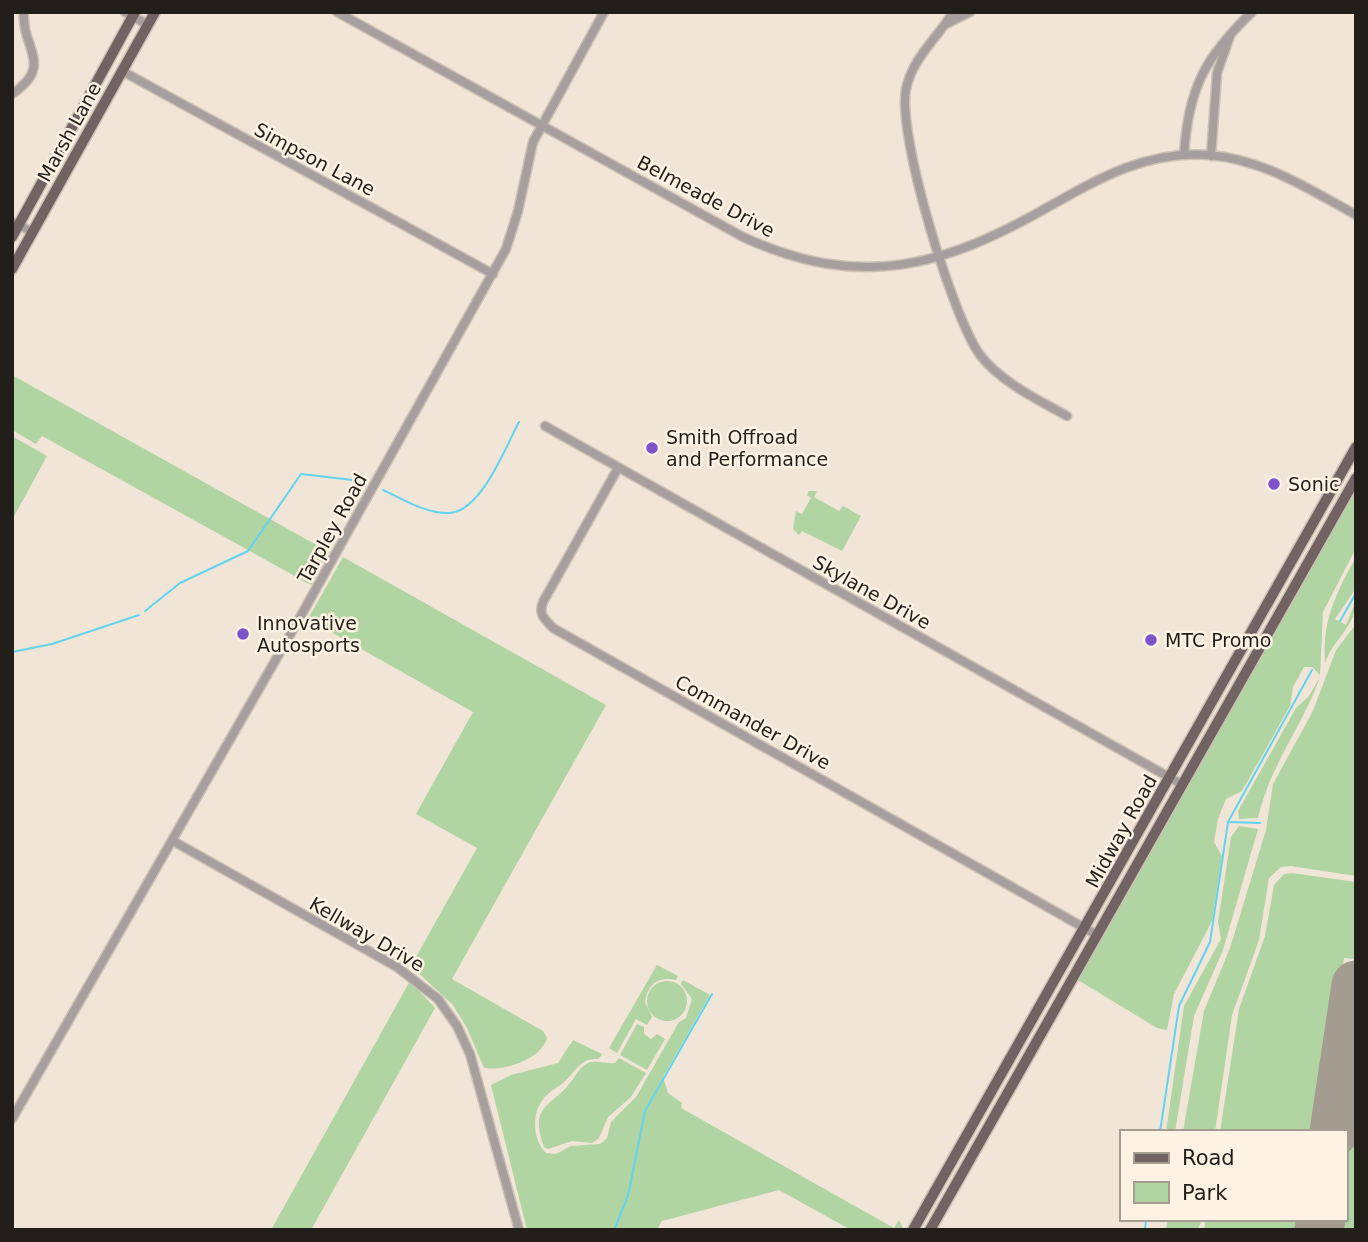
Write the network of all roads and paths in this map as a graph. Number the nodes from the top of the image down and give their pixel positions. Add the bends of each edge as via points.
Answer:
1 (24, 12) edge
2 (155, 12) edge
3 (337, 12) edge
4 (604, 12) edge
5 (953, 12) edge
6 (970, 12) edge
7 (1252, 12) edge
8 (131, 14) edge
9 (946, 24) junction
10 (148, 25) junction
11 (1230, 36) junction
12 (122, 71) junction
13 (12, 94) edge
14 (541, 125) junction
15 (1184, 155) junction
16 (1211, 156) junction
17 (1356, 215) edge
18 (16, 223) edge
19 (33, 232) junction
20 (12, 237) edge
21 (940, 258) junction
22 (12, 269) edge
23 (493, 274) junction
24 (1067, 416) dead end
25 (545, 426) dead end
26 (1356, 447) edge
27 (618, 468) junction
28 (1356, 478) edge
29 (1331, 491) junction
30 (1345, 498) junction
31 (1296, 553) junction
32 (1309, 561) junction
33 (1245, 645) junction
34 (1258, 652) junction
35 (1171, 778) junction
36 (1183, 785) junction
37 (173, 841) junction
38 (1086, 928) junction
39 (1097, 935) junction
40 (12, 1119) edge
41 (968, 1134) junction
42 (981, 1141) junction
43 (519, 1230) edge
44 (913, 1230) edge
45 (930, 1230) edge

1 - 13 street via 24,29 35,62 25,85
2 - 10 main road, Marsh Lane
3 - 14 street, Belmeade Drive
4 - 14 street, Tarpley Road
5 - 9 street
6 - 9 street
7 - 11 street
8 - 10 street
8 - 18 main road, Marsh Lane
9 - 21 street via 918,58 906,90 904,112
10 - 12 main road, Marsh Lane
11 - 15 street via 1219,44 1200,77
11 - 16 street via 1216,80
12 - 19 main road, Marsh Lane
12 - 23 street, Simpson Lane
14 - 21 street, Belmeade Drive via 743,237 790,256 857,267
14 - 23 street, Tarpley Road via 527,160 512,234
15 - 16 street, Belmeade Drive
15 - 21 street, Belmeade Drive via 1121,168 1017,224
16 - 17 street, Belmeade Drive via 1281,174
18 - 19 street
18 - 20 main road, Marsh Lane
19 - 22 main road, Marsh Lane
21 - 24 street via 960,319 981,356 1010,382
23 - 37 street, Tarpley Road
25 - 27 street, Skylane Drive
26 - 29 main road, Midway Road
27 - 35 street, Skylane Drive
27 - 38 street, Commander Drive via 543,602 543,618 553,628
28 - 30 main road, Midway Road
29 - 30 main road
29 - 31 main road, Midway Road
30 - 32 main road, Midway Road
31 - 32 main road
31 - 33 main road, Midway Road
32 - 34 main road, Midway Road
33 - 34 main road
33 - 35 main road, Midway Road
34 - 36 main road, Midway Road
35 - 36 street, Skylane Drive
35 - 38 main road, Midway Road
36 - 39 main road, Midway Road
37 - 40 street, Tarpley Road
37 - 43 street, Kellway Drive via 397,967 438,999 470,1054
38 - 39 street, Commander Drive
38 - 41 main road, Midway Road
39 - 42 main road, Midway Road
41 - 42 main road
41 - 44 main road, Midway Road
42 - 45 main road, Midway Road

